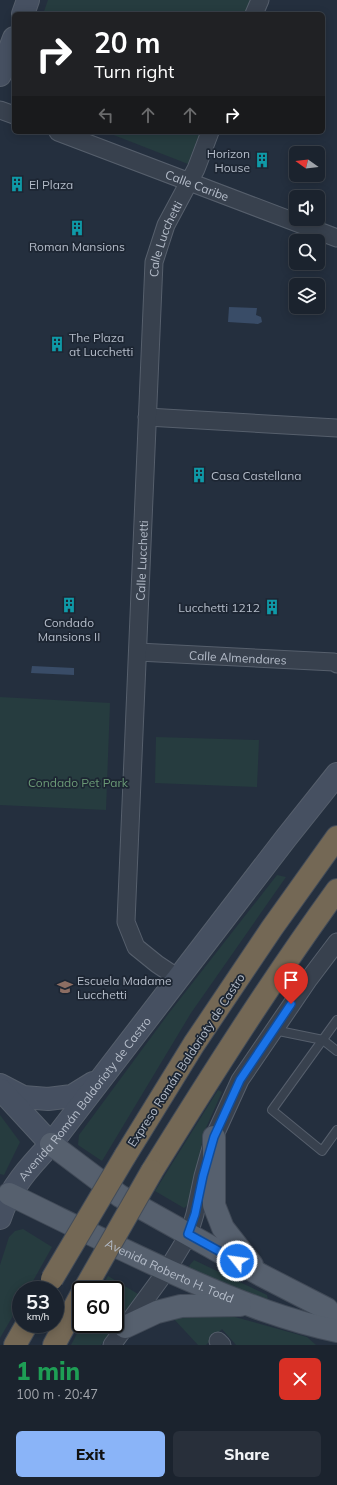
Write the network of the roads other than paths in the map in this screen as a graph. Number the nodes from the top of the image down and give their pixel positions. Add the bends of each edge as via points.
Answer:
1 (28, 0) edge
2 (260, 0) edge
3 (24, 12) edge
4 (255, 12) edge
5 (12, 43) edge
6 (0, 75) edge
7 (0, 110) edge
8 (12, 114) edge
9 (63, 134) edge
10 (209, 134) edge
11 (188, 182) junction
12 (337, 238) edge
13 (147, 417) junction
14 (337, 428) edge
15 (138, 652) junction
16 (337, 664) edge
17 (337, 774) edge
18 (337, 837) edge
19 (337, 890) edge
20 (337, 942) edge
21 (178, 978) junction
22 (337, 1020) edge
23 (274, 1030) junction
24 (323, 1040) junction
25 (337, 1051) edge
26 (101, 1078) junction
27 (0, 1085) edge
28 (0, 1089) edge
29 (337, 1130) edge
30 (214, 1137) junction
31 (51, 1144) junction
32 (5, 1193) edge
33 (0, 1218) edge
34 (188, 1234) junction
35 (167, 1270) junction
36 (261, 1275) junction
37 (51, 1281) edge
38 (89, 1281) edge
39 (247, 1305) junction
40 (72, 1312) edge
41 (337, 1322) edge
42 (125, 1327) junction
43 (337, 1331) edge
44 (22, 1333) edge
45 (15, 1345) edge
46 (54, 1345) edge
47 (112, 1345) edge

1 - 3 street
2 - 4 street
5 - 6 street
7 - 8 street
9 - 11 street, Calle Caribe
10 - 11 street, Calle Lucchetti via 196,169
11 - 12 street, Calle Caribe
11 - 13 street, Calle Lucchetti via 166,225 154,262
13 - 14 street
13 - 15 street, Calle Lucchetti
15 - 16 street, Calle Almendares
15 - 21 street, Calle Lucchetti via 126,922 136,946
17 - 21 street, Avenida Román Baldorioty de Castro
18 - 37 highway, Expreso Román Baldorioty de Castro, bridge via 194,1044
19 - 38 highway, bridge via 218,1064 152,1171
20 - 23 street via 308,979
21 - 26 street, Avenida Román Baldorioty de Castro
22 - 24 lane
23 - 24 lane
23 - 30 street via 240,1080
24 - 25 lane
24 - 29 lane via 272,1110 322,1152
26 - 27 street via 72,1096 48,1099 24,1097
26 - 31 street, Avenida Román Baldorioty de Castro
28 - 31 street
30 - 34 street
30 - 36 main road via 214,1205 223,1228
31 - 32 street, Avenida Román Baldorioty de Castro
31 - 34 main road via 120,1196
32 - 33 street, Avenida Román Baldorioty de Castro
32 - 35 main road, Avenida Roberto H. Todd
34 - 35 street
34 - 36 main road
35 - 39 main road, Avenida Roberto H. Todd
35 - 42 street
36 - 41 main road via 327,1309
39 - 42 main road via 181,1306 157,1312
39 - 43 main road, Avenida Roberto H. Todd via 311,1326
40 - 46 highway
42 - 47 street
44 - 45 highway

